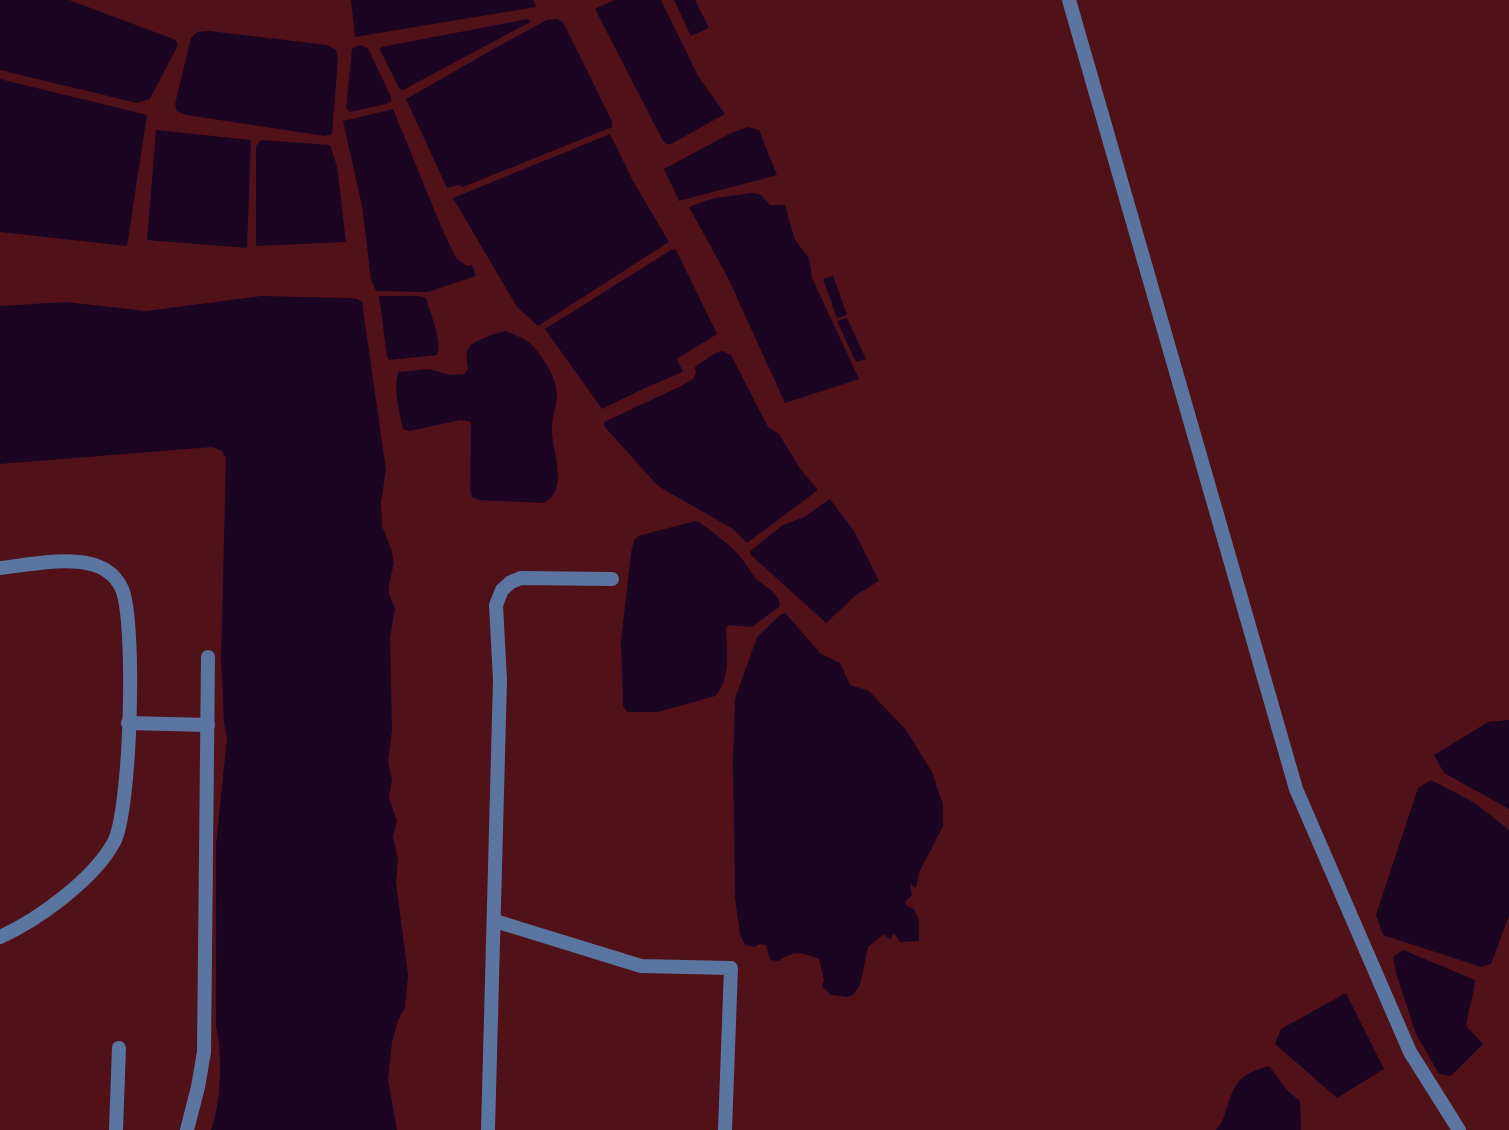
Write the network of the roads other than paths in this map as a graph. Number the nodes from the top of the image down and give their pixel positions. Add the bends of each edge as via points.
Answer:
1 (1069, 0) edge
2 (0, 568) edge
3 (612, 579) dead end
4 (208, 657) dead end
5 (128, 723) junction
6 (208, 725) junction
7 (495, 921) junction
8 (0, 937) edge
9 (119, 1048) dead end
10 (116, 1130) edge
11 (187, 1130) edge
12 (488, 1130) edge
13 (725, 1130) edge
14 (1459, 1130) edge

1 - 14 street via 1296,789 1410,1052
2 - 5 street via 69,561 103,568 117,580 122,589 130,641
3 - 7 street via 521,578 502,590 496,605 500,680
4 - 6 street
5 - 6 street
5 - 8 street via 126,790 113,844 81,881
6 - 11 street via 204,1052
7 - 12 street
7 - 13 street via 641,966 731,968
9 - 10 street

